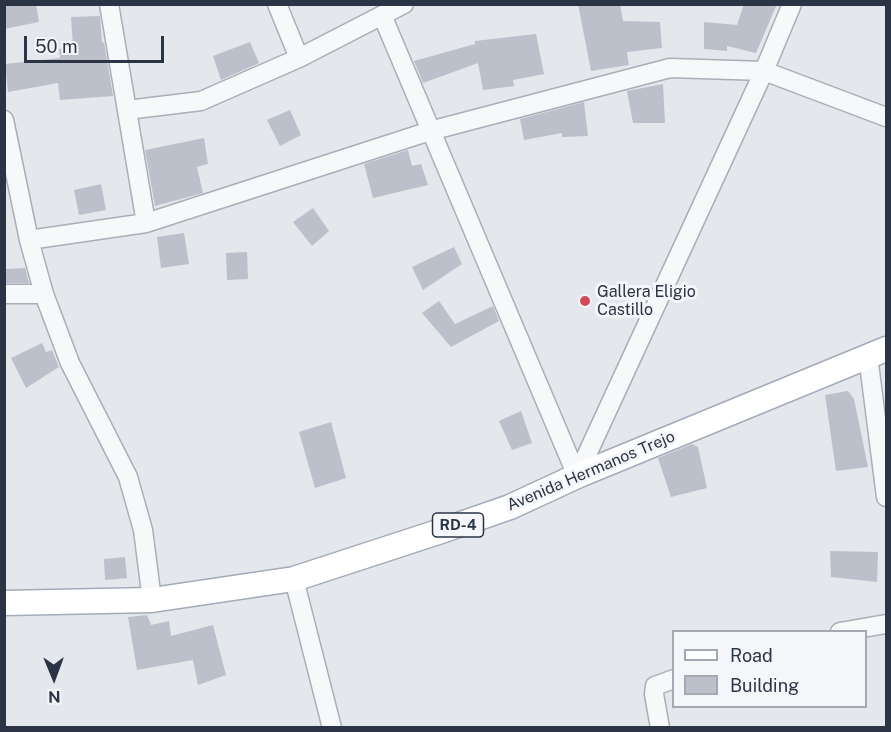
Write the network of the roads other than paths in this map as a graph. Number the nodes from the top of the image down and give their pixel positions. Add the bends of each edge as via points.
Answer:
1 (109, 4) edge
2 (277, 4) edge
3 (404, 4) edge
4 (792, 4) edge
5 (382, 15) junction
6 (299, 58) junction
7 (764, 71) junction
8 (127, 110) junction
9 (886, 117) edge
10 (4, 120) edge
11 (430, 131) junction
12 (146, 223) junction
13 (29, 240) junction
14 (4, 294) edge
15 (44, 294) junction
16 (878, 352) edge
17 (577, 476) junction
18 (886, 497) edge
19 (294, 579) junction
20 (152, 600) junction
21 (4, 603) edge
22 (886, 624) edge
23 (852, 630) edge
24 (672, 679) edge
25 (332, 728) edge
26 (660, 728) edge

1 - 8 street
2 - 6 street
3 - 5 street
4 - 7 street
5 - 6 street
5 - 11 street
6 - 8 street via 201,100
7 - 9 street
7 - 11 street via 669,68
7 - 17 street
8 - 12 street
10 - 13 street
11 - 12 street
11 - 17 street
12 - 13 street
13 - 15 street
14 - 15 street
15 - 20 street via 70,363 128,477 143,530
16 - 17 main road, Avenida Hermanos Trejo / RD-4
16 - 18 street
17 - 19 main road, Avenida Hermanos Trejo / RD-4 via 490,514
19 - 20 main road, Avenida Hermanos Trejo / RD-4
19 - 25 street
20 - 21 main road, Avenida Hermanos Trejo / RD-4
22 - 23 street
24 - 26 street via 655,686

